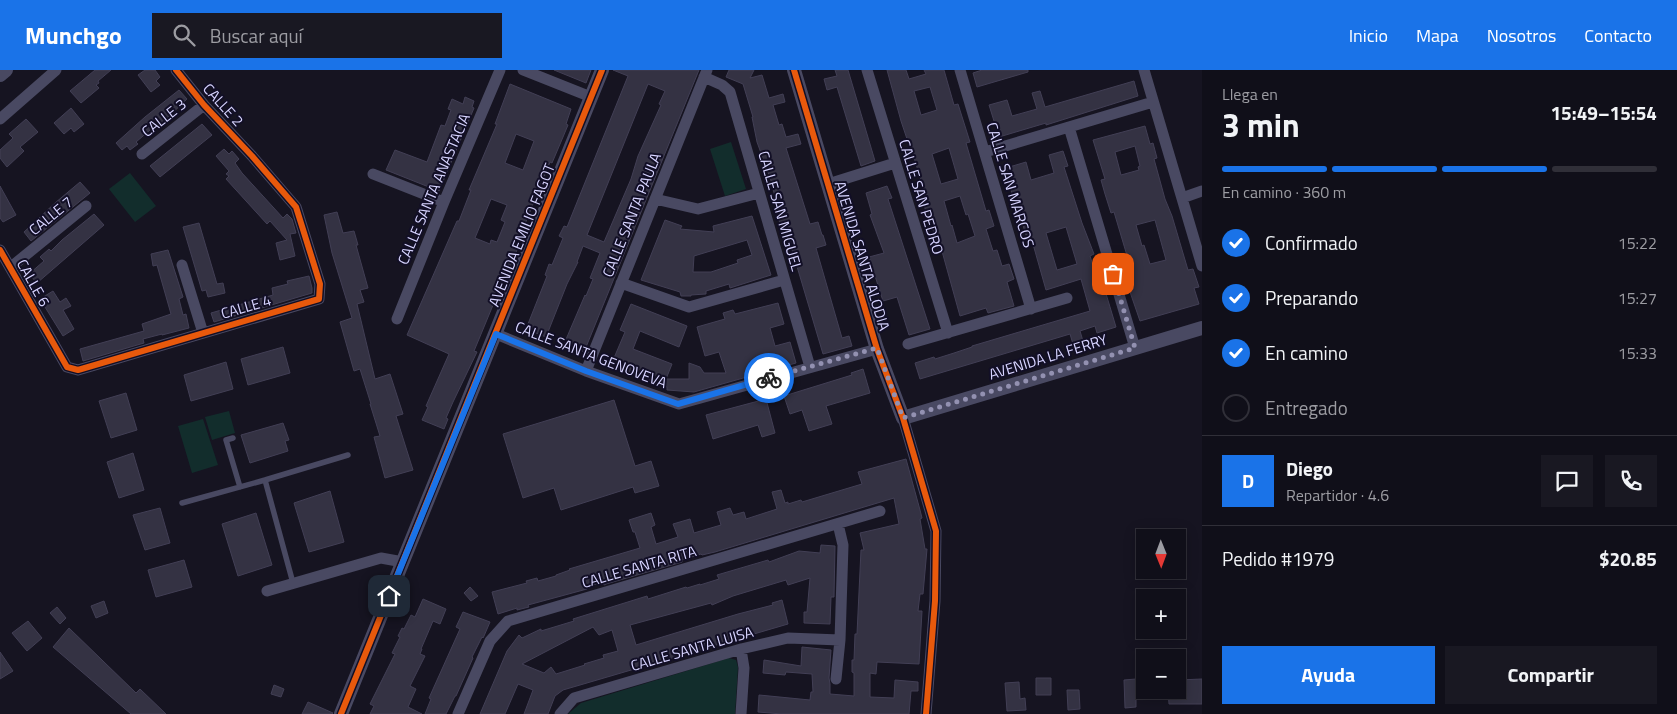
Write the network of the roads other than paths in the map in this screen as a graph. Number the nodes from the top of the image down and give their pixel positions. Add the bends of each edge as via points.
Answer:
1 (6, 70) edge
2 (176, 70) edge
3 (500, 70) edge
4 (523, 70) edge
5 (602, 70) edge
6 (794, 70) edge
7 (867, 70) edge
8 (960, 70) edge
9 (1144, 70) edge
10 (52, 71) edge
11 (706, 74) edge
12 (0, 75) edge
13 (591, 97) junction
14 (1153, 102) junction
15 (204, 105) junction
16 (0, 118) edge
17 (1069, 127) junction
18 (984, 152) junction
19 (142, 154) dead end
20 (252, 156) joint
21 (895, 163) junction
22 (373, 174) dead end
23 (828, 184) junction
24 (1202, 192) edge
25 (759, 193) junction
26 (1182, 198) junction
27 (655, 199) junction
28 (444, 202) junction
29 (86, 206) dead end
30 (0, 250) edge
31 (1200, 250) edge
32 (182, 265) dead end
33 (1202, 266) edge
34 (10, 267) junction
35 (784, 280) junction
36 (621, 283) junction
37 (1067, 298) dead end
38 (1031, 309) junction
39 (397, 319) dead end
40 (44, 328) joint
41 (1202, 328) edge
42 (203, 333) junction
43 (948, 333) junction
44 (496, 334) junction
45 (908, 344) dead end
46 (877, 348) junction
47 (1135, 348) junction
48 (810, 367) junction
49 (586, 371) junction
50 (903, 418) junction
51 (233, 438) dead end
52 (348, 455) dead end
53 (265, 480) junction
54 (240, 487) junction
55 (182, 503) dead end
56 (880, 511) dead end
57 (838, 524) junction
58 (403, 562) junction
59 (293, 583) junction
60 (267, 591) dead end
61 (840, 640) junction
62 (741, 649) junction
63 (836, 678) dead end
64 (342, 714) edge
65 (458, 714) edge
66 (560, 714) edge
67 (741, 714) edge
68 (926, 714) edge

1 - 12 street
2 - 15 street, CALLE 2
3 - 28 street, CALLE SANTA ANASTACIA
4 - 13 street
5 - 13 street, AVENIDA EMILIO FAGOT
6 - 23 street, AVENIDA SANTA ALODIA
7 - 21 street, CALLE SAN PEDRO
8 - 18 street, CALLE SAN MARCOS
9 - 14 street
10 - 16 street
11 - 25 street, CALLE SAN MIGUEL via 730,92
11 - 27 street, CALLE SANTA PAULA
13 - 44 street, AVENIDA EMILIO FAGOT
14 - 17 street
14 - 26 street
15 - 19 street, CALLE 3
15 - 20 street, CALLE 2
17 - 18 street
17 - 47 street
18 - 38 street, CALLE SAN MARCOS
20 - 42 street, CALLE 4 via 296,207 320,284 319,300
21 - 23 street
21 - 43 street, CALLE SAN PEDRO
22 - 28 street
23 - 46 street, AVENIDA SANTA ALODIA
24 - 26 street
25 - 27 street via 698,210
25 - 35 street, CALLE SAN MIGUEL
26 - 31 street
27 - 36 street, CALLE SANTA PAULA
28 - 39 street, CALLE SANTA ANASTACIA
29 - 34 street, CALLE 7
30 - 34 street, CALLE 6
31 - 33 street
32 - 42 street
34 - 40 street, CALLE 6
35 - 36 street via 689,307
35 - 48 street, CALLE SAN MIGUEL
36 - 49 street, CALLE SANTA PAULA
37 - 38 street
38 - 43 street
40 - 42 street, CALLE 4 via 67,367 78,370
41 - 47 street, AVENIDA LA FERRY
43 - 45 street
44 - 49 street, CALLE SANTA GENOVEVA
44 - 58 street, AVENIDA EMILIO FAGOT
46 - 48 street, CALLE SANTA GENOVEVA
46 - 50 street, AVENIDA SANTA ALODIA
47 - 50 street, AVENIDA LA FERRY
48 - 49 street, CALLE SANTA GENOVEVA via 678,404
50 - 68 street, AVENIDA SANTA ALODIA via 936,532 935,602
51 - 54 lane via 226,440
52 - 53 lane
53 - 54 lane
53 - 59 lane
54 - 55 lane
56 - 57 street, CALLE SANTA RITA
57 - 61 street via 843,545
57 - 65 street, CALLE SANTA RITA via 508,621 490,642
58 - 59 street via 381,558
58 - 64 street, AVENIDA EMILIO FAGOT
59 - 60 street
61 - 62 street, CALLE SANTA LUISA via 788,638
61 - 63 street
62 - 66 street, CALLE SANTA LUISA via 574,698
62 - 67 street via 744,668

